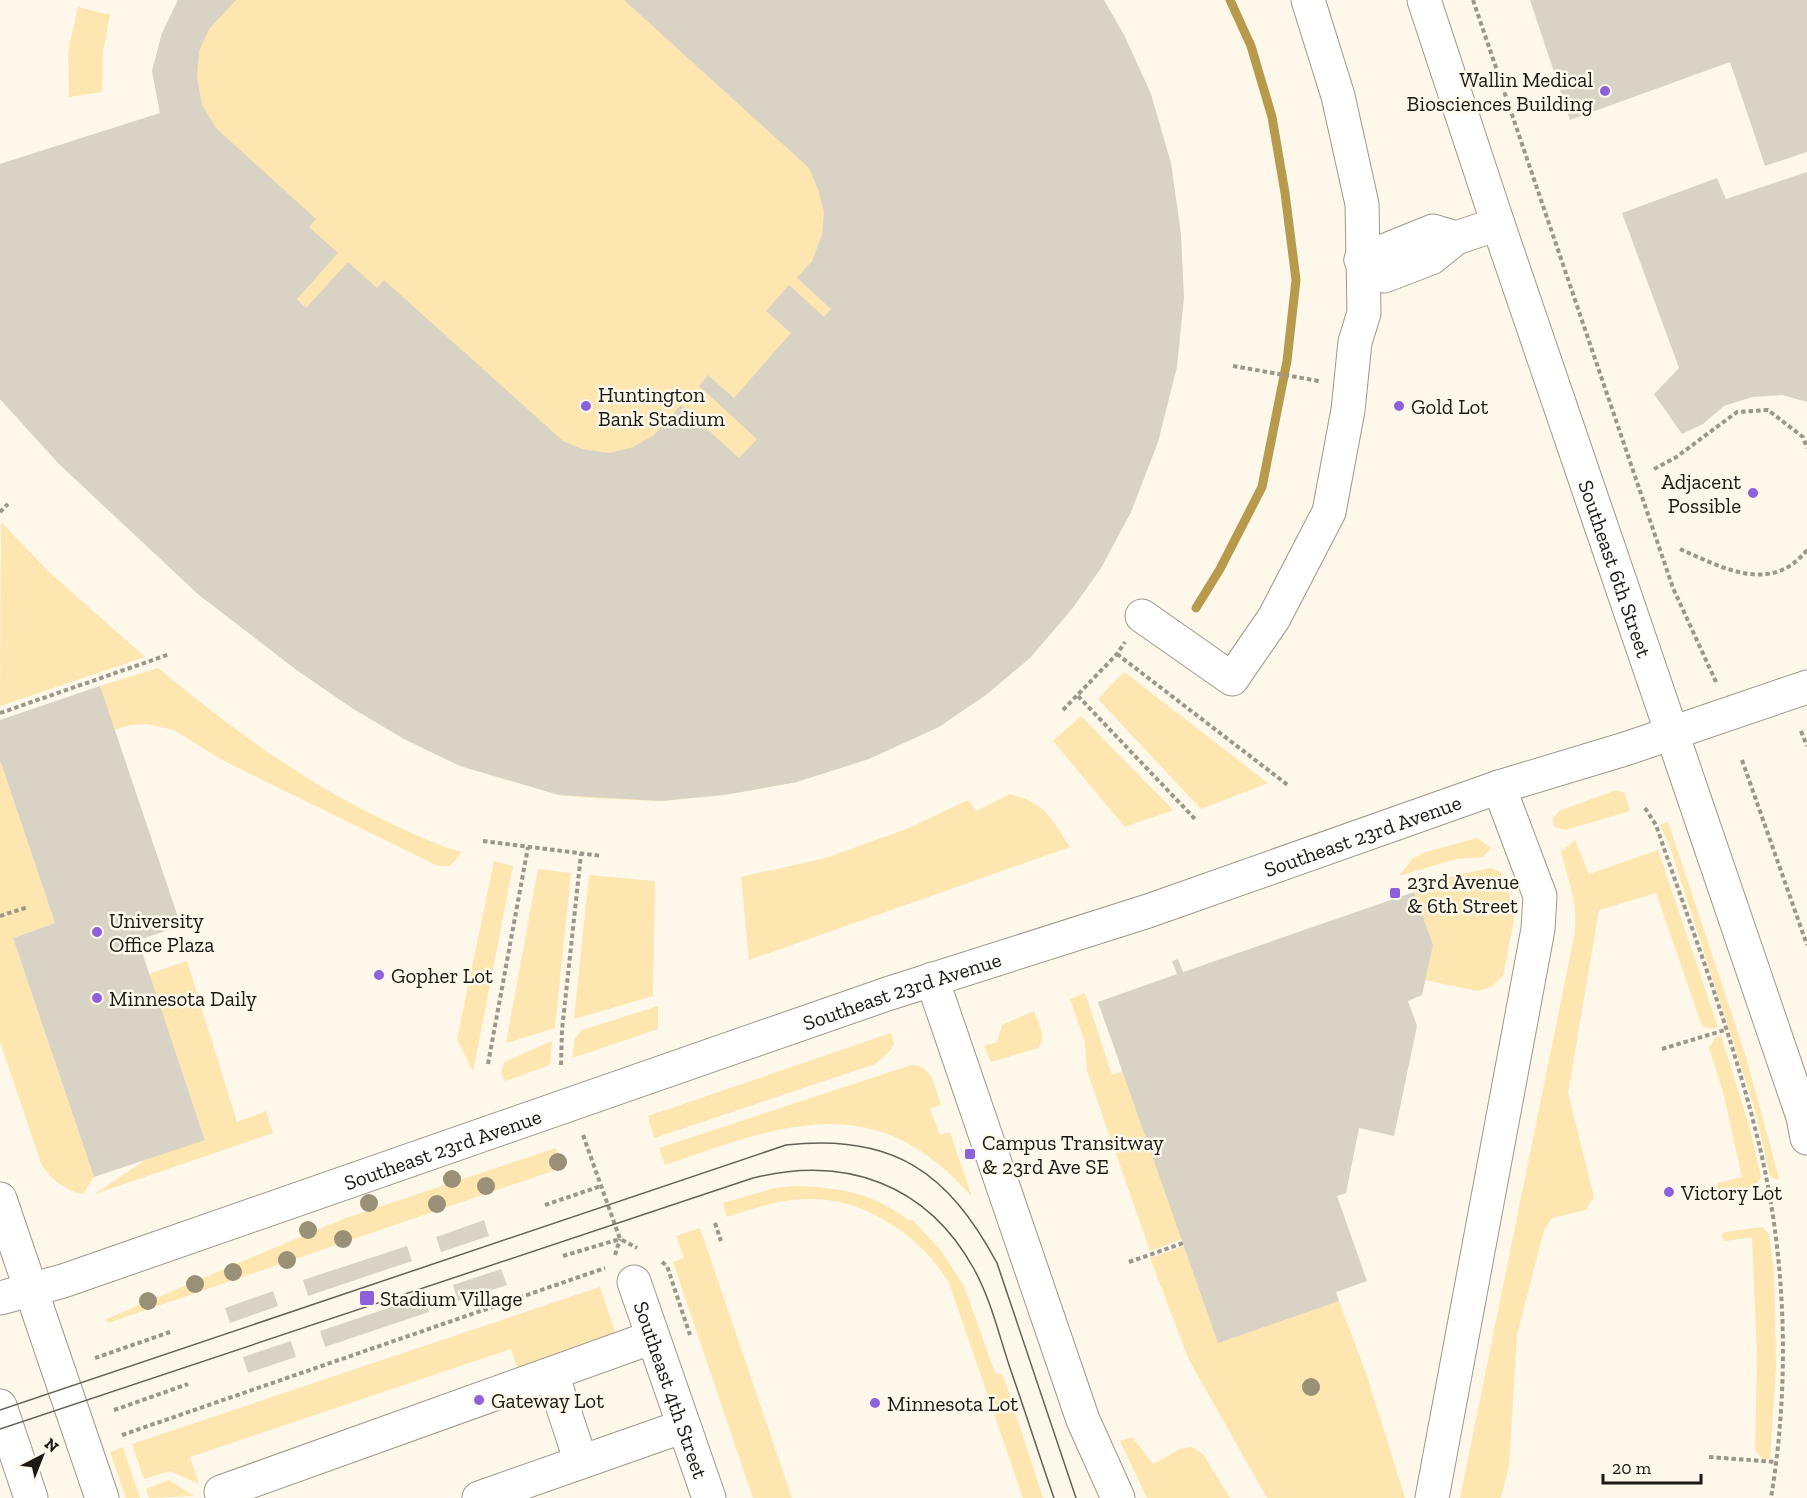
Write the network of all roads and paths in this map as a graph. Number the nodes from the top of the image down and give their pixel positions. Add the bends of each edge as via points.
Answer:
1 (1308, 0) edge
2 (1424, 0) edge
3 (1473, 0) edge
4 (1498, 224) junction
5 (1361, 260) junction
6 (1233, 366) dead end
7 (1308, 379) dead end
8 (1807, 448) edge
9 (1654, 469) dead end
10 (8, 504) dead end
11 (0, 512) edge
12 (1680, 549) dead end
13 (1807, 550) edge
14 (1142, 616) dead end
15 (1123, 645) dead end
16 (170, 654) dead end
17 (1117, 654) junction
18 (1716, 682) dead end
19 (1807, 687) edge
20 (1078, 696) junction
21 (1063, 710) dead end
22 (0, 713) edge
23 (1800, 731) dead end
24 (1671, 733) junction
25 (1807, 746) edge
26 (1742, 760) dead end
27 (1290, 786) dead end
28 (1499, 787) junction
29 (1645, 808) dead end
30 (1195, 819) dead end
31 (483, 841) dead end
32 (528, 847) junction
33 (581, 854) junction
34 (602, 856) dead end
35 (28, 908) dead end
36 (0, 916) edge
37 (1807, 945) edge
38 (932, 979) junction
39 (1725, 1030) junction
40 (1662, 1049) dead end
41 (488, 1064) dead end
42 (561, 1065) dead end
43 (584, 1135) dead end
44 (1807, 1138) edge
45 (601, 1186) junction
46 (0, 1199) edge
47 (545, 1205) dead end
48 (715, 1223) dead end
49 (615, 1225) dead end
50 (620, 1239) dead end
51 (721, 1241) dead end
52 (1183, 1243) dead end
53 (563, 1256) dead end
54 (1129, 1262) dead end
55 (623, 1274) joint
56 (15, 1294) edge
57 (170, 1332) dead end
58 (654, 1337) junction
59 (95, 1358) dead end
60 (552, 1374) junction
61 (188, 1384) dead end
62 (0, 1406) edge
63 (114, 1410) dead end
64 (684, 1426) junction
65 (122, 1435) dead end
66 (1709, 1456) dead end
67 (581, 1462) junction
68 (1776, 1462) junction
69 (30, 1498) edge
70 (102, 1498) edge
71 (223, 1498) edge
72 (479, 1498) edge
73 (709, 1498) edge
74 (1118, 1498) edge
75 (1432, 1498) edge
76 (1771, 1498) edge

1 - 5 street via 1338,96 1362,204
2 - 4 street, Southeast 6th Street
3 - 18 path via 1672,588
4 - 5 street via 1444,234 1431,258 1384,276
4 - 24 street, Southeast 6th Street
5 - 14 street via 1364,313 1355,342 1348,410 1329,512 1274,618 1232,679
6 - 7 path
8 - 9 path via 1803,437 1768,410 1737,412
10 - 11 path
12 - 13 path via 1732,573 1766,575 1798,561
15 - 17 path
16 - 22 path
17 - 20 path
17 - 27 path
19 - 24 street, Southeast 23rd Avenue
20 - 21 path
20 - 30 path
23 - 25 path
24 - 28 street, Southeast 23rd Avenue
24 - 44 street, Southeast 6th Street
26 - 37 path
28 - 38 street, Southeast 23rd Avenue via 1148,911
28 - 75 street via 1540,896 1538,929
29 - 39 path via 1656,825
31 - 32 path
32 - 33 path
32 - 41 path
33 - 34 path
33 - 42 path
35 - 36 path
38 - 56 street, Southeast 23rd Avenue via 63,1281
38 - 74 street via 1083,1420
39 - 40 path
39 - 68 path via 1755,1128 1780,1271 1781,1395
43 - 45 path
45 - 47 path
45 - 49 path
46 - 56 street
48 - 51 path
50 - 53 path
52 - 54 path
55 - 58 street, Southeast 4th Street
55 - 65 path
56 - 70 street
57 - 59 path
58 - 60 street
58 - 64 street, Southeast 4th Street
60 - 67 street
60 - 71 street via 221,1492
61 - 63 path
62 - 69 street
64 - 67 street
64 - 73 street, Southeast 4th Street
66 - 68 path
67 - 72 street
68 - 76 path

